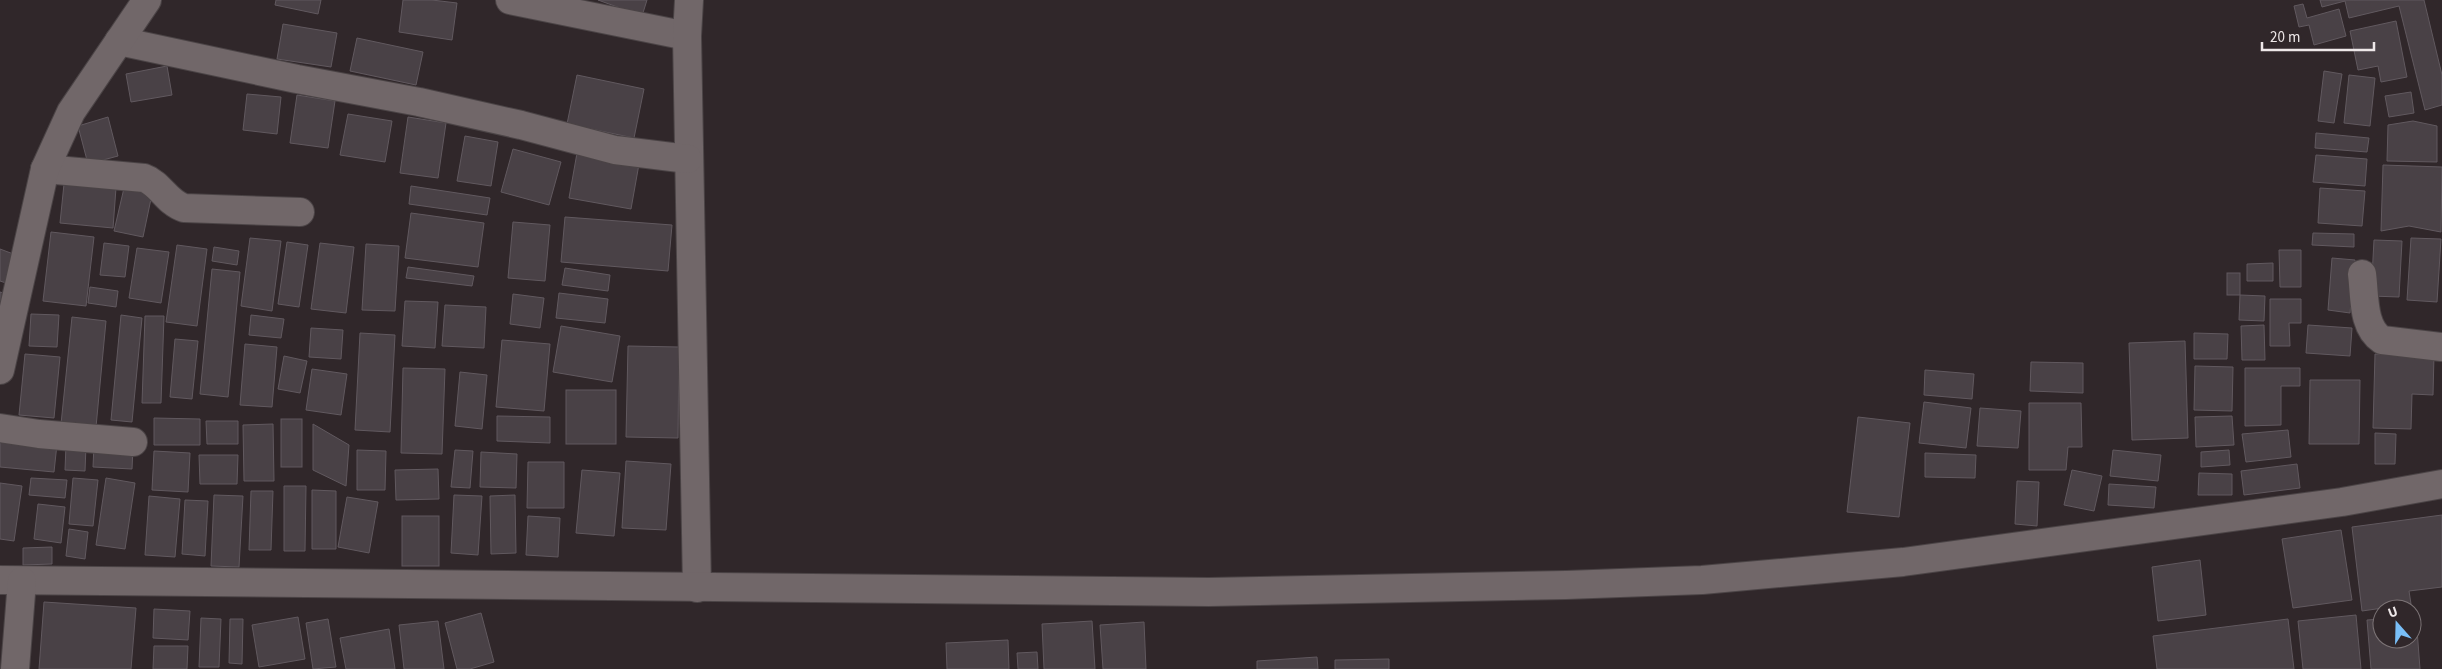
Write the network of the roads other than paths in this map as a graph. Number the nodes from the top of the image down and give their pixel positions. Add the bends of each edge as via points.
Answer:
1 (147, 0) edge
2 (510, 0) edge
3 (689, 0) edge
4 (687, 36) junction
5 (119, 41) junction
6 (688, 159) junction
7 (45, 169) junction
8 (300, 212) dead end
9 (2362, 274) dead end
10 (2442, 347) edge
11 (0, 370) edge
12 (0, 428) edge
13 (133, 442) dead end
14 (2442, 484) edge
15 (11, 580) edge
16 (696, 588) junction
17 (15, 669) edge

1 - 5 street
2 - 4 street
3 - 4 street
4 - 6 street
5 - 6 street via 297,80 419,102 615,150
5 - 7 street via 71,112
6 - 16 street
7 - 8 street via 144,178 156,183 175,205 184,208
7 - 11 street
9 - 10 street via 2369,326 2375,335 2382,340
12 - 13 street
14 - 16 street via 2342,502 1980,552 1867,566 1702,580 1208,592
15 - 16 street
15 - 17 street

